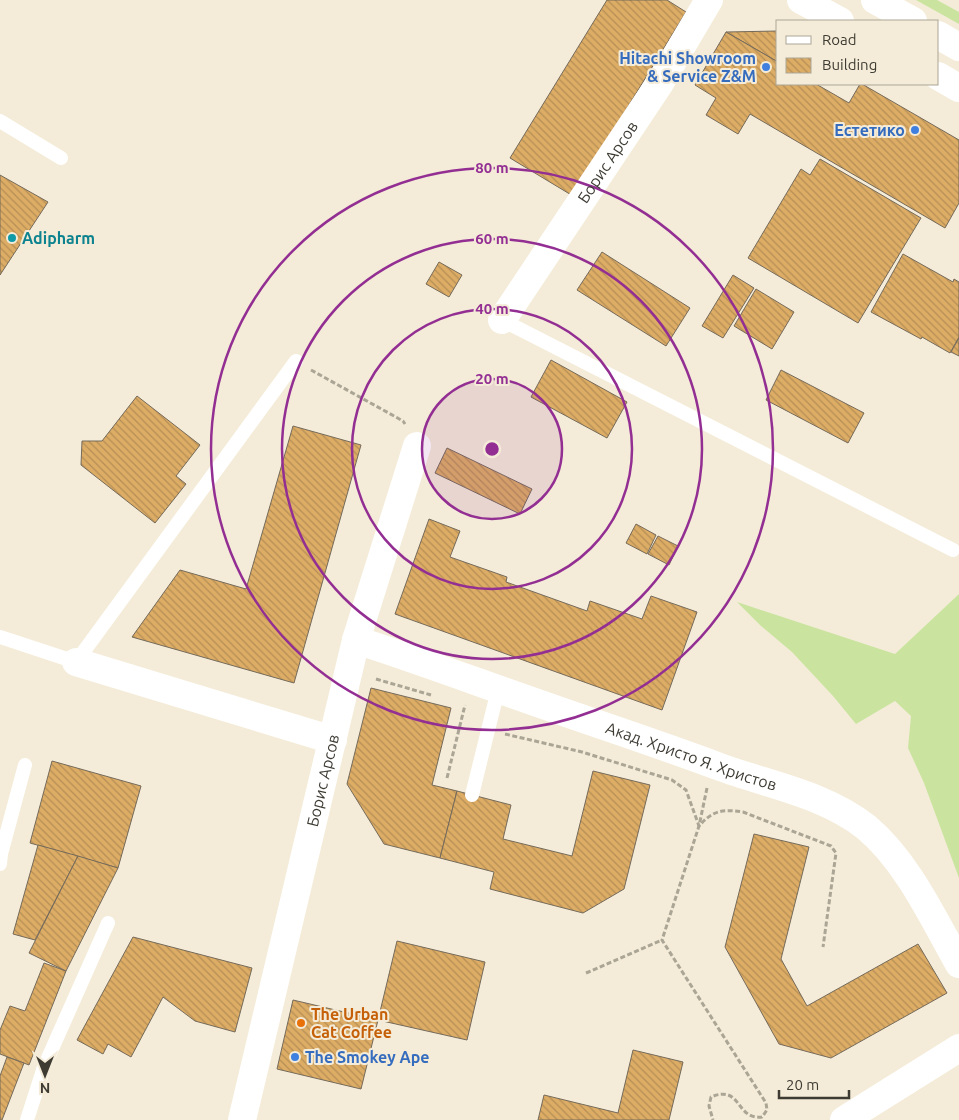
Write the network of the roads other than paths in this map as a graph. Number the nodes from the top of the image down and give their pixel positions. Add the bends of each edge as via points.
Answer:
1 (708, 0) edge
2 (802, 0) edge
3 (876, 0) edge
4 (838, 20) edge
5 (911, 20) edge
6 (939, 36) edge
7 (959, 47) edge
8 (939, 77) edge
9 (959, 88) edge
10 (0, 121) edge
11 (60, 158) dead end
12 (502, 320) joint
13 (296, 361) road end
14 (417, 446) road end
15 (953, 550) dead end
16 (0, 637) edge
17 (356, 640) junction
18 (76, 662) junction
19 (500, 690) junction
20 (333, 740) junction
21 (25, 765) dead end
22 (472, 795) dead end
23 (0, 857) edge
24 (108, 923) dead end
25 (959, 964) edge
26 (959, 1048) edge
27 (27, 1120) edge
28 (242, 1120) edge
29 (844, 1120) edge

1 - 12 main road, Борис Арсов via 660,83
2 - 4 main road
3 - 5 main road
6 - 7 main road
8 - 9 main road
10 - 11 lane
12 - 15 lane
13 - 18 lane
14 - 17 main road, Борис Арсов
16 - 18 lane
17 - 19 main road, Акад. Христо Я. Христов
17 - 20 main road, Борис Арсов
18 - 20 main road
19 - 22 lane
19 - 25 main road, Акад. Христо Я. Христов via 838,809 866,828 896,859 912,880
20 - 28 main road, Борис Арсов
21 - 23 lane
24 - 27 lane via 44,1067
26 - 29 main road

